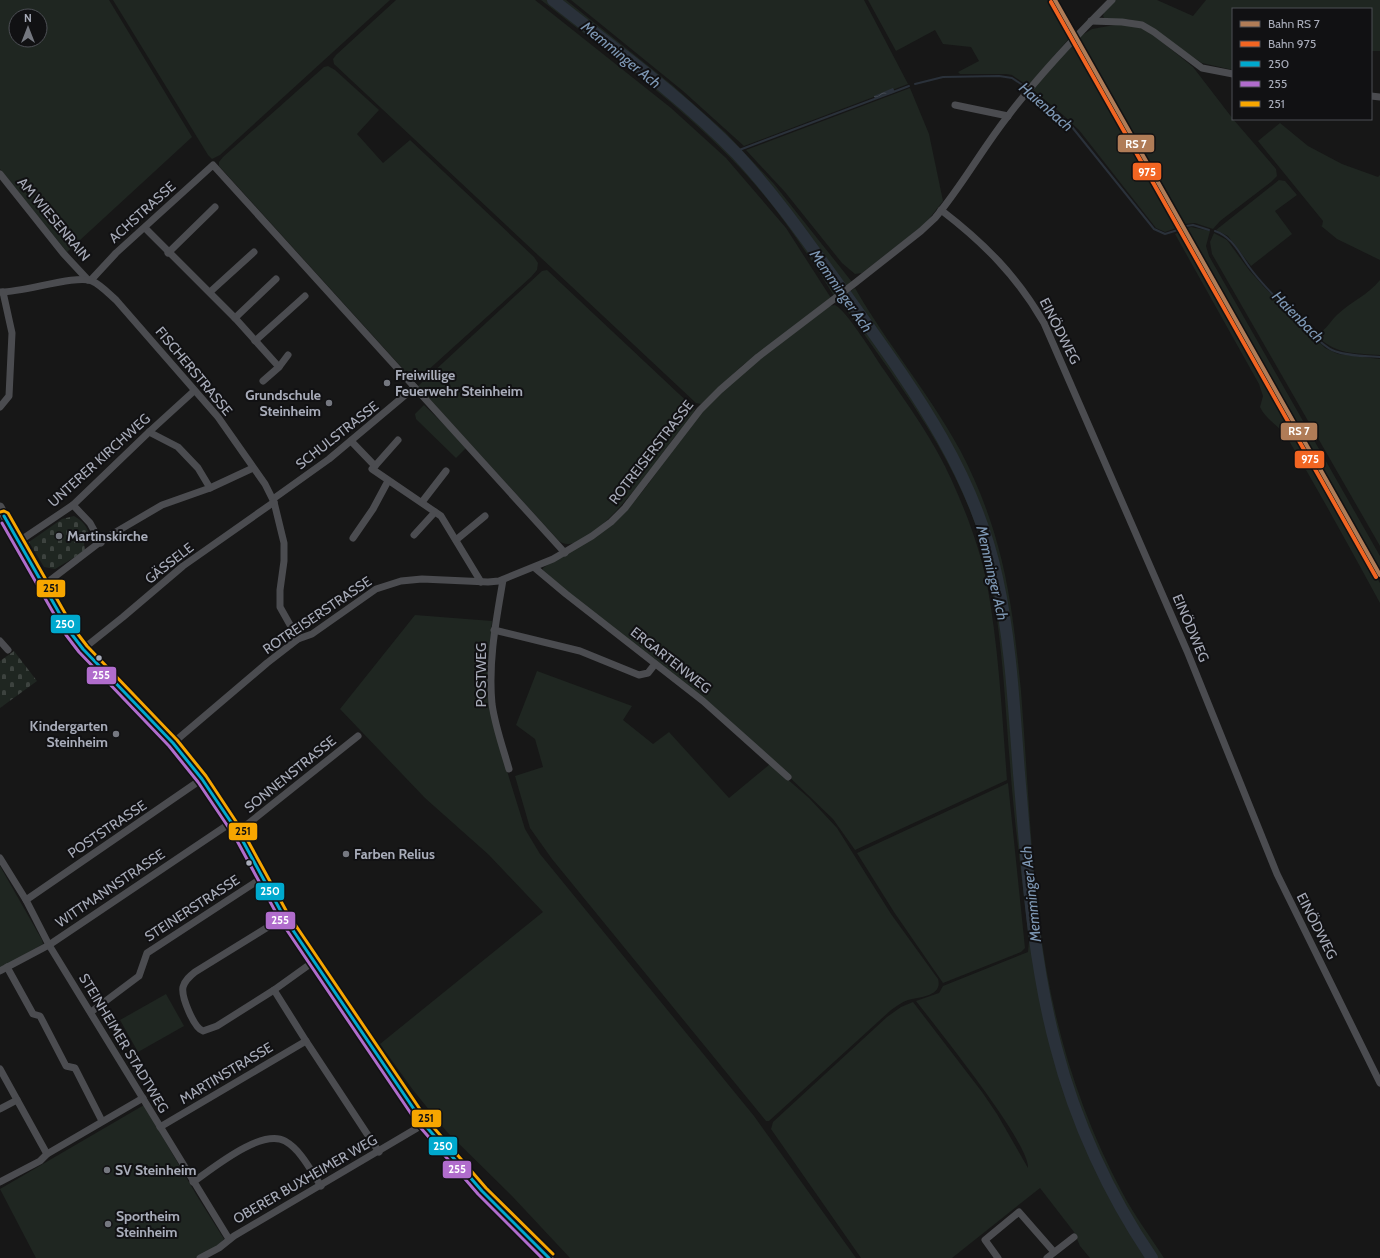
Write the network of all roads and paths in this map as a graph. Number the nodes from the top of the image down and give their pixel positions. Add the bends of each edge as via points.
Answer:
1 (1112, 0) edge
2 (1091, 21) junction
3 (1232, 74) edge
4 (955, 105) dead end
5 (1008, 116) junction
6 (0, 174) edge
7 (215, 207) dead end
8 (941, 210) junction
9 (145, 228) junction
10 (254, 252) dead end
11 (168, 253) junction
12 (276, 279) dead end
13 (89, 280) junction
14 (2, 292) edge
15 (210, 292) junction
16 (305, 296) dead end
17 (235, 318) junction
18 (255, 341) junction
19 (288, 355) dead end
20 (279, 367) junction
21 (263, 381) dead end
22 (414, 387) junction
23 (194, 391) junction
24 (0, 408) edge
25 (149, 432) junction
26 (398, 440) dead end
27 (351, 441) junction
28 (375, 466) junction
29 (253, 468) junction
30 (446, 471) dead end
31 (388, 481) junction
32 (210, 488) junction
33 (273, 501) junction
34 (422, 502) junction
35 (73, 505) junction
36 (0, 507) edge
37 (435, 512) junction
38 (485, 516) dead end
39 (2, 517) edge
40 (414, 535) dead end
41 (353, 538) dead end
42 (456, 540) junction
43 (18, 542) junction
44 (101, 542) junction
45 (565, 553) junction
46 (535, 568) junction
47 (503, 580) junction
48 (482, 582) junction
49 (44, 585) junction
50 (494, 630) junction
51 (298, 640) junction
52 (0, 641) edge
53 (84, 649) junction
54 (8, 650) dead end
55 (655, 664) junction
56 (358, 736) dead end
57 (173, 743) junction
58 (509, 769) dead end
59 (788, 777) dead end
60 (202, 779) junction
61 (232, 822) junction
62 (239, 834) junction
63 (0, 858) edge
64 (262, 878) junction
65 (26, 900) junction
66 (284, 917) junction
67 (49, 945) junction
68 (313, 962) junction
69 (8, 967) junction
70 (0, 971) edge
71 (274, 990) junction
72 (91, 1012) junction
73 (306, 1041) junction
74 (0, 1069) edge
75 (1380, 1083) edge
76 (143, 1098) junction
77 (17, 1100) junction
78 (0, 1109) edge
79 (102, 1121) junction
80 (424, 1124) junction
81 (160, 1127) junction
82 (379, 1152) junction
83 (47, 1154) junction
84 (0, 1182) edge
85 (193, 1182) junction
86 (321, 1186) junction
87 (1074, 1237) dead end
88 (229, 1239) junction
89 (1054, 1252) junction
90 (200, 1258) edge
91 (549, 1258) edge
92 (998, 1258) edge
93 (1046, 1258) edge

1 - 2 street, ROTREISERSTRASSE
2 - 3 street via 1142,25 1202,68
2 - 5 street, ROTREISERSTRASSE via 1061,51
4 - 5 street
5 - 8 street, ROTREISERSTRASSE
6 - 13 street, AM WIESENRAIN via 63,253
7 - 11 street
8 - 45 street, ROTREISERSTRASSE via 921,231 758,357 720,390 700,410 618,515
8 - 75 street, EINÖDWEG via 976,237 992,254 1018,284 1044,323 1187,651 1277,874
9 - 11 street
9 - 13 street, ACHSTRASSE
9 - 22 street, ACHSTRASSE via 213,164
10 - 15 street
11 - 15 street
12 - 17 street
13 - 14 street
13 - 23 street, FISCHERSTRASSE via 116,300
14 - 24 street via 12,334 9,396
15 - 17 street
16 - 18 street
17 - 18 street
18 - 20 street
19 - 20 street
20 - 21 street
22 - 27 street, SCHULSTRASSE
22 - 45 street
23 - 25 street, UNTERER KIRCHWEG
23 - 29 street, FISCHERSTRASSE via 218,417
25 - 32 street via 178,447 198,468
25 - 35 street, UNTERER KIRCHWEG
26 - 28 street
27 - 28 street
27 - 33 street, SCHULSTRASSE
28 - 31 street via 372,469
29 - 32 street
29 - 33 street, FISCHERSTRASSE
30 - 34 street
31 - 34 street
31 - 41 street
32 - 44 street via 162,505
33 - 51 street, FISCHERSTRASSE via 284,548 280,607
33 - 53 street, GÄSSELE via 182,566
34 - 37 street
35 - 43 street, UNTERER KIRCHWEG
35 - 44 street via 90,522
36 - 39 street
37 - 40 street
37 - 42 street via 441,516
38 - 42 street
39 - 43 street
42 - 48 street
43 - 49 street
44 - 49 street
45 - 46 street, ROTREISERSTRASSE
46 - 47 street, ROTREISERSTRASSE
46 - 55 street, ERGARTENWEG
47 - 48 street, ROTREISERSTRASSE
47 - 50 street, POSTWEG
48 - 51 street, ROTREISERSTRASSE via 422,579 384,586 347,608 312,634
49 - 53 street via 70,632
50 - 55 street via 580,651 639,675 648,673
50 - 58 street, POSTWEG via 492,705
51 - 57 street, ROTREISERSTRASSE
52 - 54 street
53 - 57 street
55 - 59 street, ERGARTENWEG via 713,710
56 - 62 street, SONNENSTRASSE
57 - 60 street
60 - 61 street
60 - 65 street, POSTSTRASSE
61 - 62 street
61 - 67 street, WITTMANNSTRASSE
62 - 64 street
63 - 65 street, STEINHEIMER STADTWEG
64 - 66 street
64 - 72 street, STEINERSTRASSE via 147,953 139,976
65 - 67 street, STEINHEIMER STADTWEG
66 - 68 street
66 - 71 street via 195,972 186,981 183,994 197,1027 204,1031 217,1026
67 - 69 street, WITTMANNSTRASSE
67 - 72 street, STEINHEIMER STADTWEG
68 - 71 street
68 - 80 street
69 - 70 street, WITTMANNSTRASSE
69 - 79 street via 33,1014 40,1016 66,1066 75,1068
71 - 73 street
72 - 76 street, STEINHEIMER STADTWEG
73 - 81 street, MARTINSTRASSE
73 - 82 street
74 - 77 street
76 - 79 street
76 - 81 street, STEINHEIMER STADTWEG
77 - 78 street
77 - 83 street
79 - 83 street
80 - 82 street, OBERER BUXHEIMER WEG
80 - 91 street via 482,1191
81 - 85 street, STEINHEIMER STADTWEG
82 - 86 street, OBERER BUXHEIMER WEG
83 - 84 street via 40,1161
85 - 86 street via 244,1148 264,1139 276,1138 298,1151
85 - 88 street, STEINHEIMER STADTWEG
86 - 88 street, OBERER BUXHEIMER WEG
87 - 89 street
88 - 90 street, OBERER BUXHEIMER WEG via 219,1248
89 - 92 street via 1019,1212 985,1240
89 - 93 street

